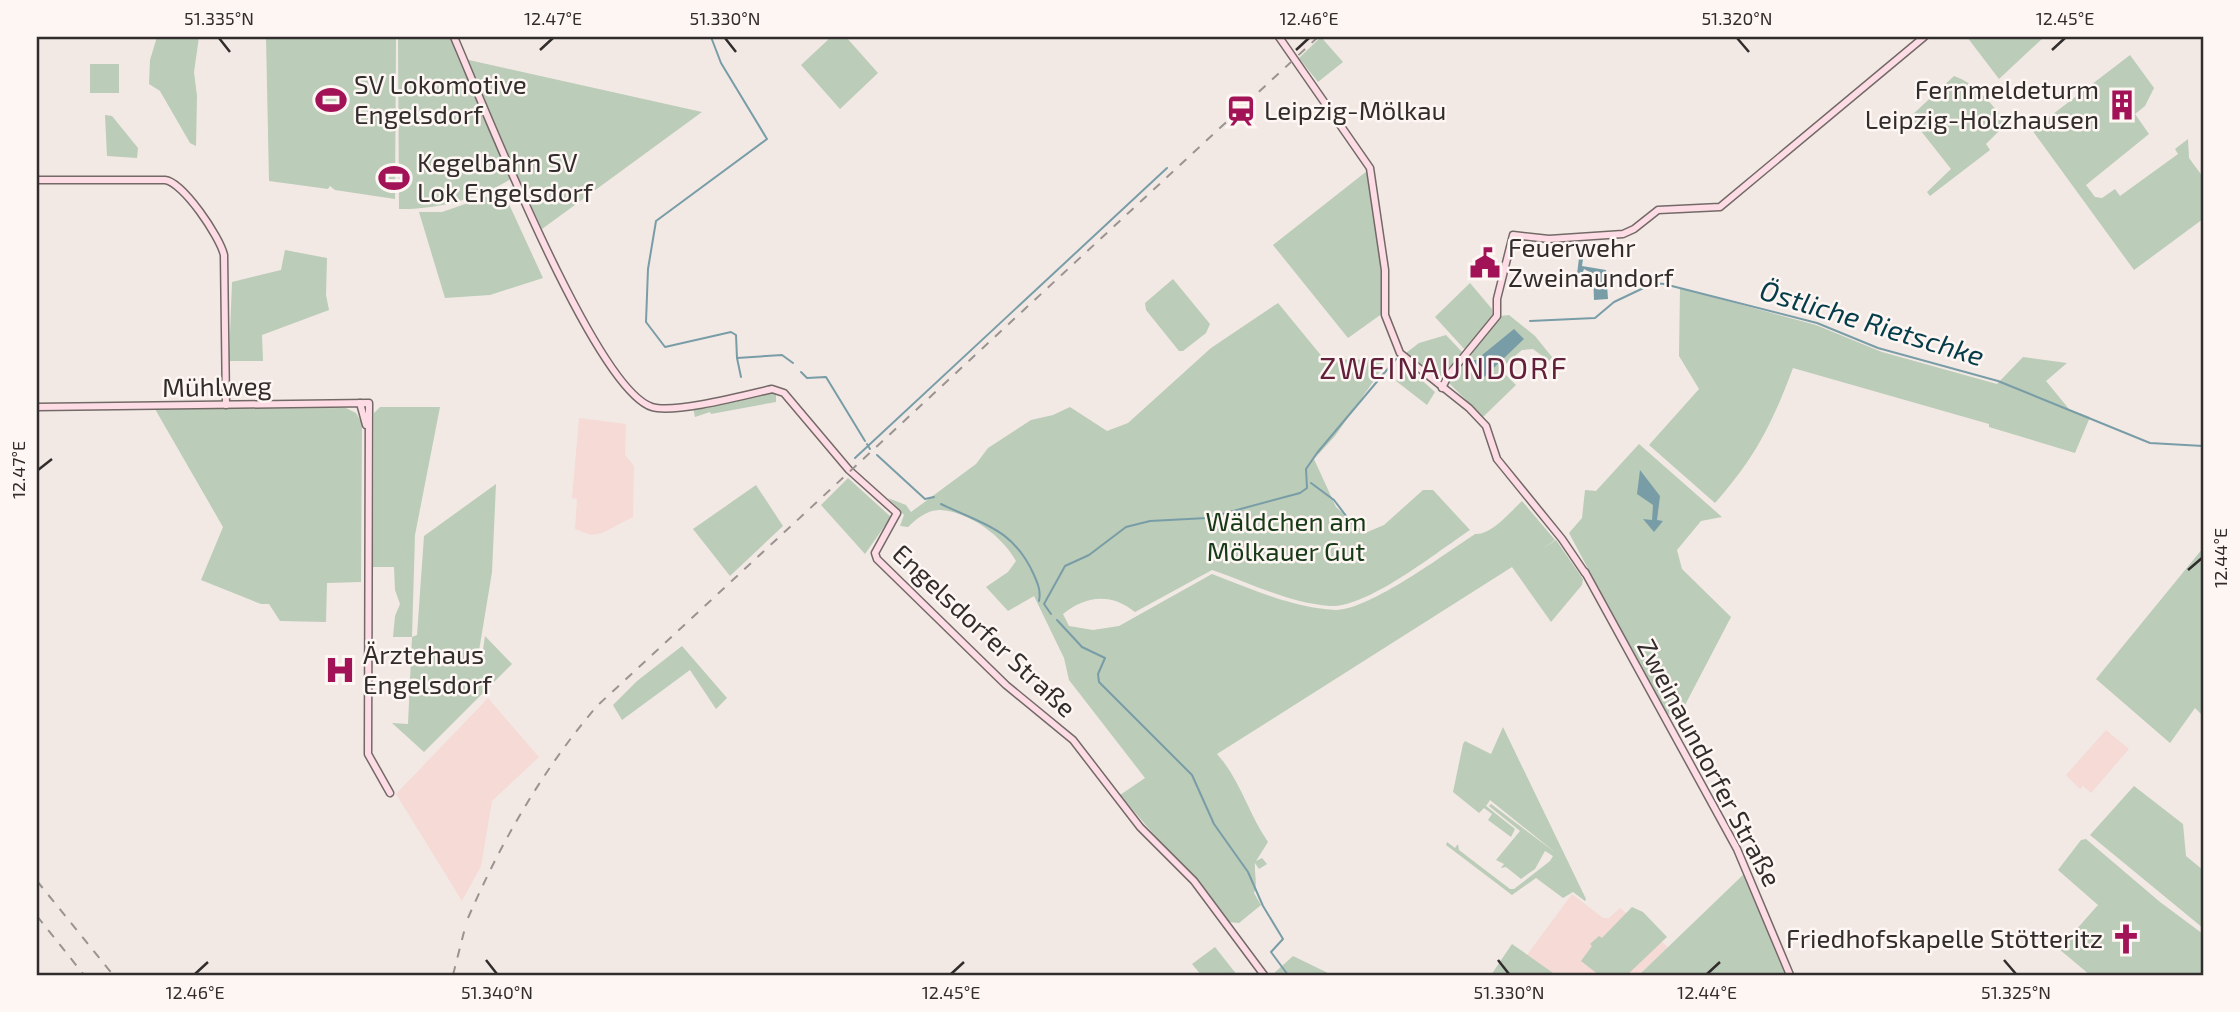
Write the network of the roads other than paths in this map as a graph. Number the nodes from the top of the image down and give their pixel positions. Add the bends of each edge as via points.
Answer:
1 (454, 37) edge
2 (1279, 37) edge
3 (1924, 37) edge
4 (38, 180) edge
5 (1442, 388) junction
6 (360, 403) junction
7 (226, 405) junction
8 (37, 407) edge
9 (368, 437) junction
10 (390, 793) dead end
11 (1264, 975) edge
12 (1790, 975) edge

1 - 11 street, Engelsdorfer Straße via 574,304 599,351 630,392 646,405 665,409 772,389 784,393 849,470 897,513 874,553 877,559 1006,685 1073,740 1140,827 1194,881
2 - 5 street, Zweinaundorfer Straße via 1370,169 1387,323 1400,352
3 - 5 street via 1725,202 1710,209 1682,206 1658,210 1623,234 1549,239 1513,235 1495,320
4 - 7 street via 175,182 215,233 224,255
5 - 12 street, Zweinaundorfer Straße via 1486,426 1497,459 1585,573 1737,849
6 - 7 street, Mühlweg
6 - 9 street
6 - 9 street, Mühlweg via 369,403
7 - 8 street, Mühlweg
9 - 10 street via 368,754

